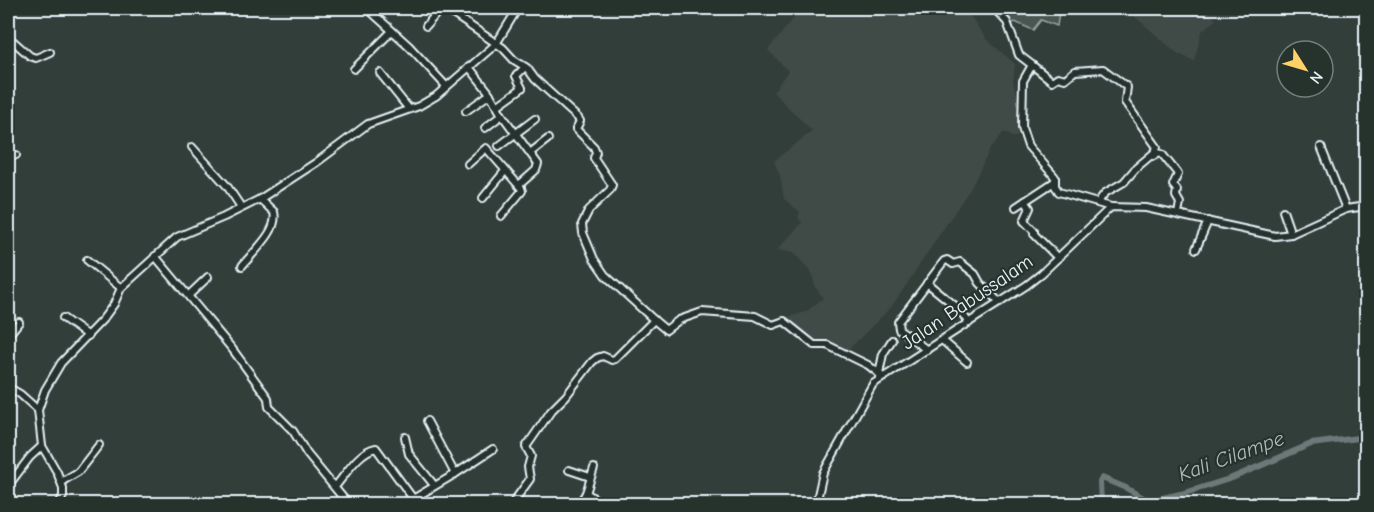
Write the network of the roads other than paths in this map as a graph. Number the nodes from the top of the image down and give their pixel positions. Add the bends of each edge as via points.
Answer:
1 (367, 8) edge
2 (443, 8) edge
3 (518, 8) edge
4 (994, 8) edge
5 (426, 26) dead end
6 (392, 31) junction
7 (8, 42) edge
8 (496, 44) junction
9 (50, 52) dead end
10 (1032, 65) junction
11 (469, 67) junction
12 (525, 67) junction
13 (354, 69) dead end
14 (380, 73) dead end
15 (446, 86) junction
16 (490, 94) junction
17 (497, 106) junction
18 (409, 109) junction
19 (466, 111) dead end
20 (502, 115) junction
21 (535, 119) dead end
22 (485, 128) dead end
23 (515, 133) junction
24 (548, 139) dead end
25 (499, 146) dead end
26 (192, 147) dead end
27 (1321, 147) dead end
28 (530, 153) junction
29 (16, 155) dead end
30 (8, 156) edge
31 (468, 164) dead end
32 (1144, 166) dead end
33 (505, 171) junction
34 (1054, 182) junction
35 (519, 185) junction
36 (483, 198) dead end
37 (260, 199) junction
38 (1025, 201) junction
39 (1098, 202) junction
40 (1366, 206) edge
41 (241, 207) junction
42 (1016, 207) dead end
43 (1111, 207) junction
44 (1346, 209) junction
45 (1283, 211) dead end
46 (1178, 214) junction
47 (501, 216) dead end
48 (1208, 221) junction
49 (1291, 234) junction
50 (1196, 249) dead end
51 (155, 256) junction
52 (1058, 258) junction
53 (87, 260) dead end
54 (242, 266) dead end
55 (208, 277) dead end
56 (927, 283) junction
57 (121, 288) junction
58 (189, 295) junction
59 (1000, 303) junction
60 (63, 318) dead end
61 (654, 320) junction
62 (20, 322) dead end
63 (969, 323) junction
64 (8, 336) edge
65 (88, 336) junction
66 (892, 339) dead end
67 (942, 340) junction
68 (927, 350) junction
69 (967, 362) dead end
70 (881, 375) junction
71 (8, 387) edge
72 (38, 410) junction
73 (427, 421) dead end
74 (405, 437) dead end
75 (99, 445) dead end
76 (42, 446) junction
77 (493, 449) dead end
78 (594, 468) dead end
79 (569, 470) dead end
80 (455, 474) junction
81 (590, 477) junction
82 (61, 482) junction
83 (434, 485) junction
84 (8, 486) edge
85 (335, 487) junction
86 (586, 493) junction
87 (415, 502) edge
88 (59, 504) edge
89 (348, 504) edge
90 (512, 504) edge
91 (579, 504) edge
92 (603, 504) edge
93 (816, 504) edge

1 - 6 street
2 - 5 street
2 - 8 street
3 - 8 street
4 - 10 street via 1007,22 1019,55
6 - 13 street
6 - 15 street
7 - 9 street via 14,41 33,57
8 - 11 street
8 - 12 street
10 - 34 street via 1023,81 1022,128 1028,146 1052,174
10 - 39 street via 1052,81 1058,77 1065,79 1075,71 1103,69 1127,87 1125,102 1157,147 1125,182 1105,193
11 - 15 street
11 - 16 street
12 - 17 street via 516,76 522,88
12 - 61 street via 579,119 576,129 594,147 594,158 612,183 611,189 589,210 582,225 594,259 605,275
14 - 18 street
15 - 18 street via 425,103
16 - 17 street
16 - 19 street
17 - 20 street
18 - 37 street via 368,124
20 - 22 street
20 - 23 street
21 - 23 street
23 - 25 street
23 - 28 street
24 - 28 street
26 - 41 street
27 - 44 street
28 - 35 street via 538,166
29 - 30 street
31 - 33 street via 486,148
32 - 46 street via 1160,154 1177,172 1179,176 1173,184 1180,203
33 - 35 street
33 - 36 street
34 - 38 street
34 - 39 street via 1059,192
35 - 47 street via 522,190
37 - 41 street
37 - 54 street via 274,212 274,221
38 - 42 street
38 - 52 street via 1030,208 1024,220
39 - 43 street
40 - 44 street
41 - 51 street via 188,231
43 - 46 street
43 - 52 street, Jalan Babussalam
44 - 49 street
45 - 49 street
46 - 48 street
48 - 49 street via 1275,236
48 - 50 street
51 - 57 street
51 - 58 street
52 - 59 street, Jalan Babussalam
53 - 57 street
55 - 58 street
56 - 59 street via 946,260 959,262
56 - 63 street via 959,309
56 - 68 street via 897,326
57 - 65 street via 114,304
58 - 85 street via 268,398 269,407
59 - 63 street, Jalan Babussalam
60 - 65 street
61 - 70 street via 666,330 679,320 702,312 755,316 773,325 784,321 814,345 827,345
61 - 90 street via 615,359 603,356 594,360 551,411 526,447 531,456 530,479
62 - 64 street
63 - 67 street, Jalan Babussalam
65 - 72 street via 61,363
66 - 70 street via 883,354
67 - 68 street, Jalan Babussalam
67 - 69 street
68 - 70 street, Jalan Babussalam
70 - 93 street, Jalan Babussalam via 826,467
71 - 72 street
72 - 76 street
73 - 80 street
74 - 83 street via 410,454
75 - 82 street via 78,472
76 - 82 street
76 - 84 street
77 - 80 street
78 - 81 street
79 - 81 street
80 - 83 street
81 - 86 street
82 - 88 street via 63,496
83 - 87 street
85 - 87 street via 362,455 376,448
85 - 89 street
86 - 91 street
86 - 92 street

